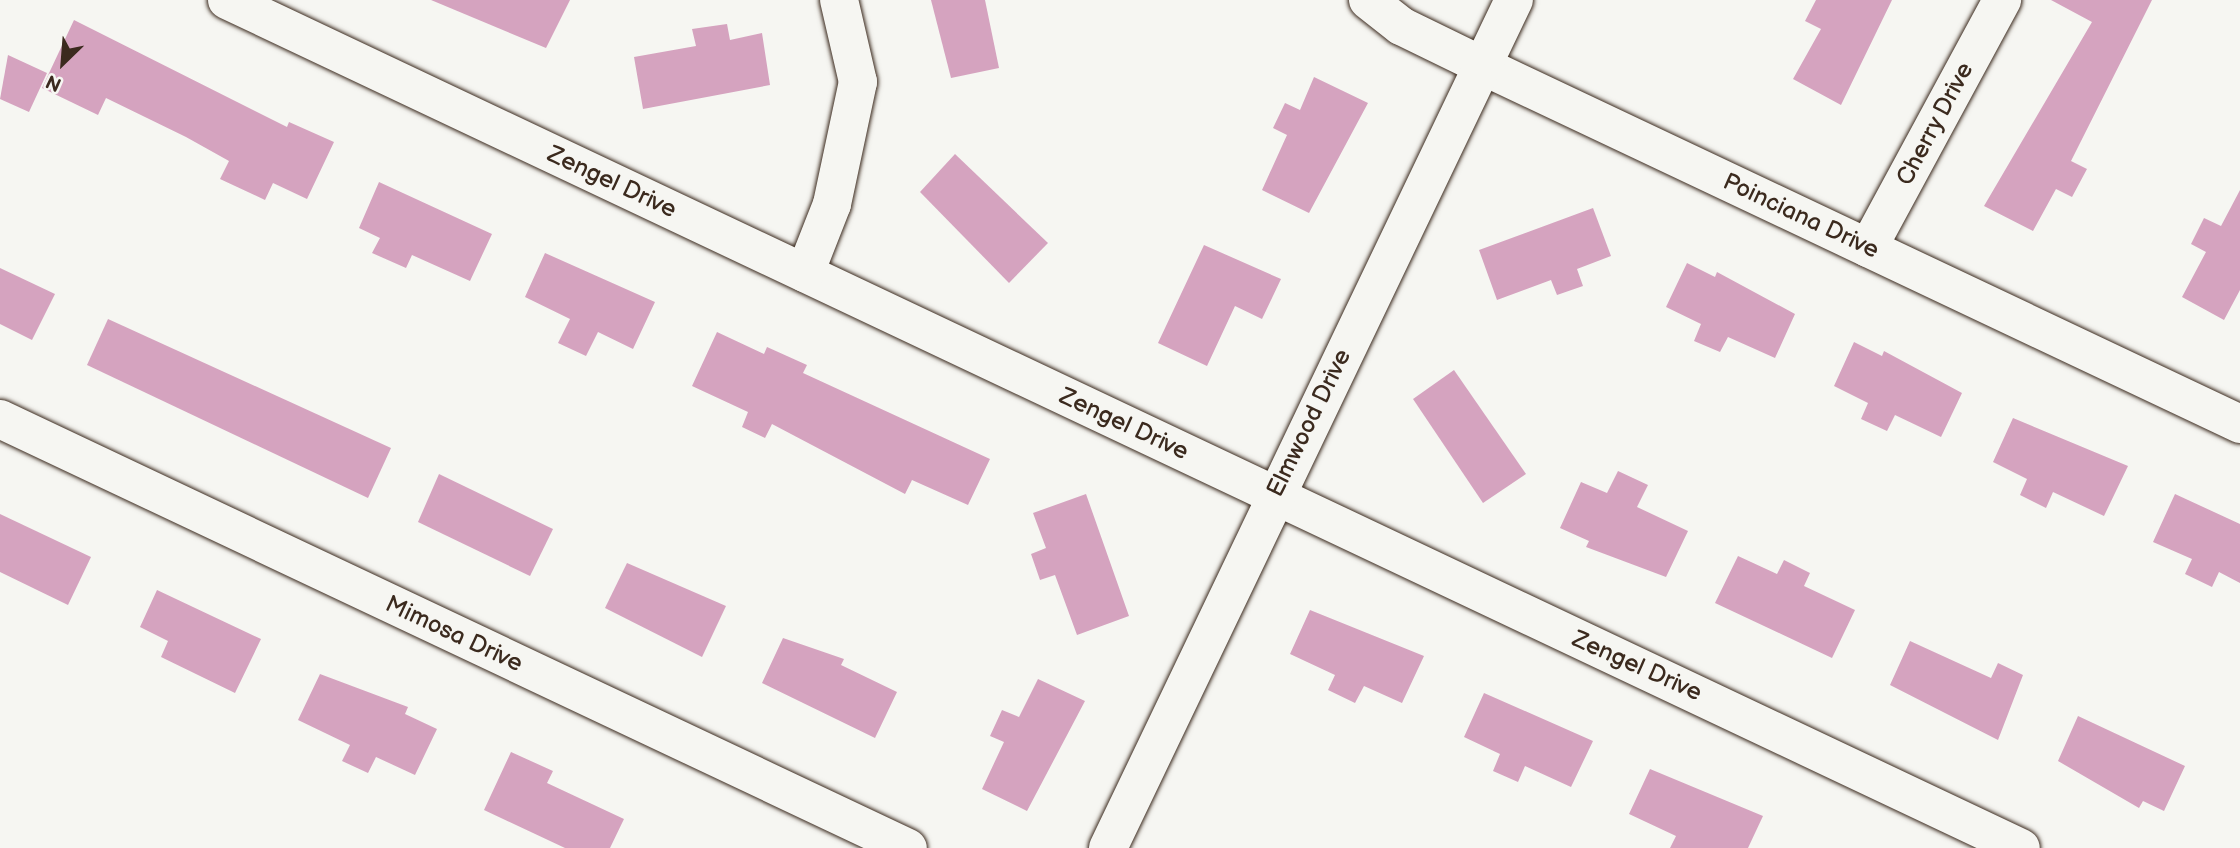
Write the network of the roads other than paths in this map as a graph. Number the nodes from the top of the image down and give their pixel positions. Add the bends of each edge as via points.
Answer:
1 (228, 0) edge
2 (839, 0) edge
3 (1368, 0) edge
4 (1514, 0) edge
5 (2002, 0) edge
6 (1481, 65) junction
7 (1868, 248) junction
8 (805, 273) junction
9 (0, 419) edge
10 (2240, 424) edge
11 (1275, 495) junction
12 (908, 848) edge
13 (1108, 848) edge
14 (2021, 848) edge

1 - 8 street, Zengel Drive
2 - 8 street via 858,82 832,204
3 - 6 street, Poinciana Drive via 1401,26
4 - 6 street, Elmwood Drive
5 - 7 street, Cherry Drive
6 - 7 street, Poinciana Drive
6 - 11 street, Elmwood Drive
7 - 10 street, Poinciana Drive
8 - 11 street, Zengel Drive
9 - 12 street, Mimosa Drive
11 - 13 street, Elmwood Drive
11 - 14 street, Zengel Drive

